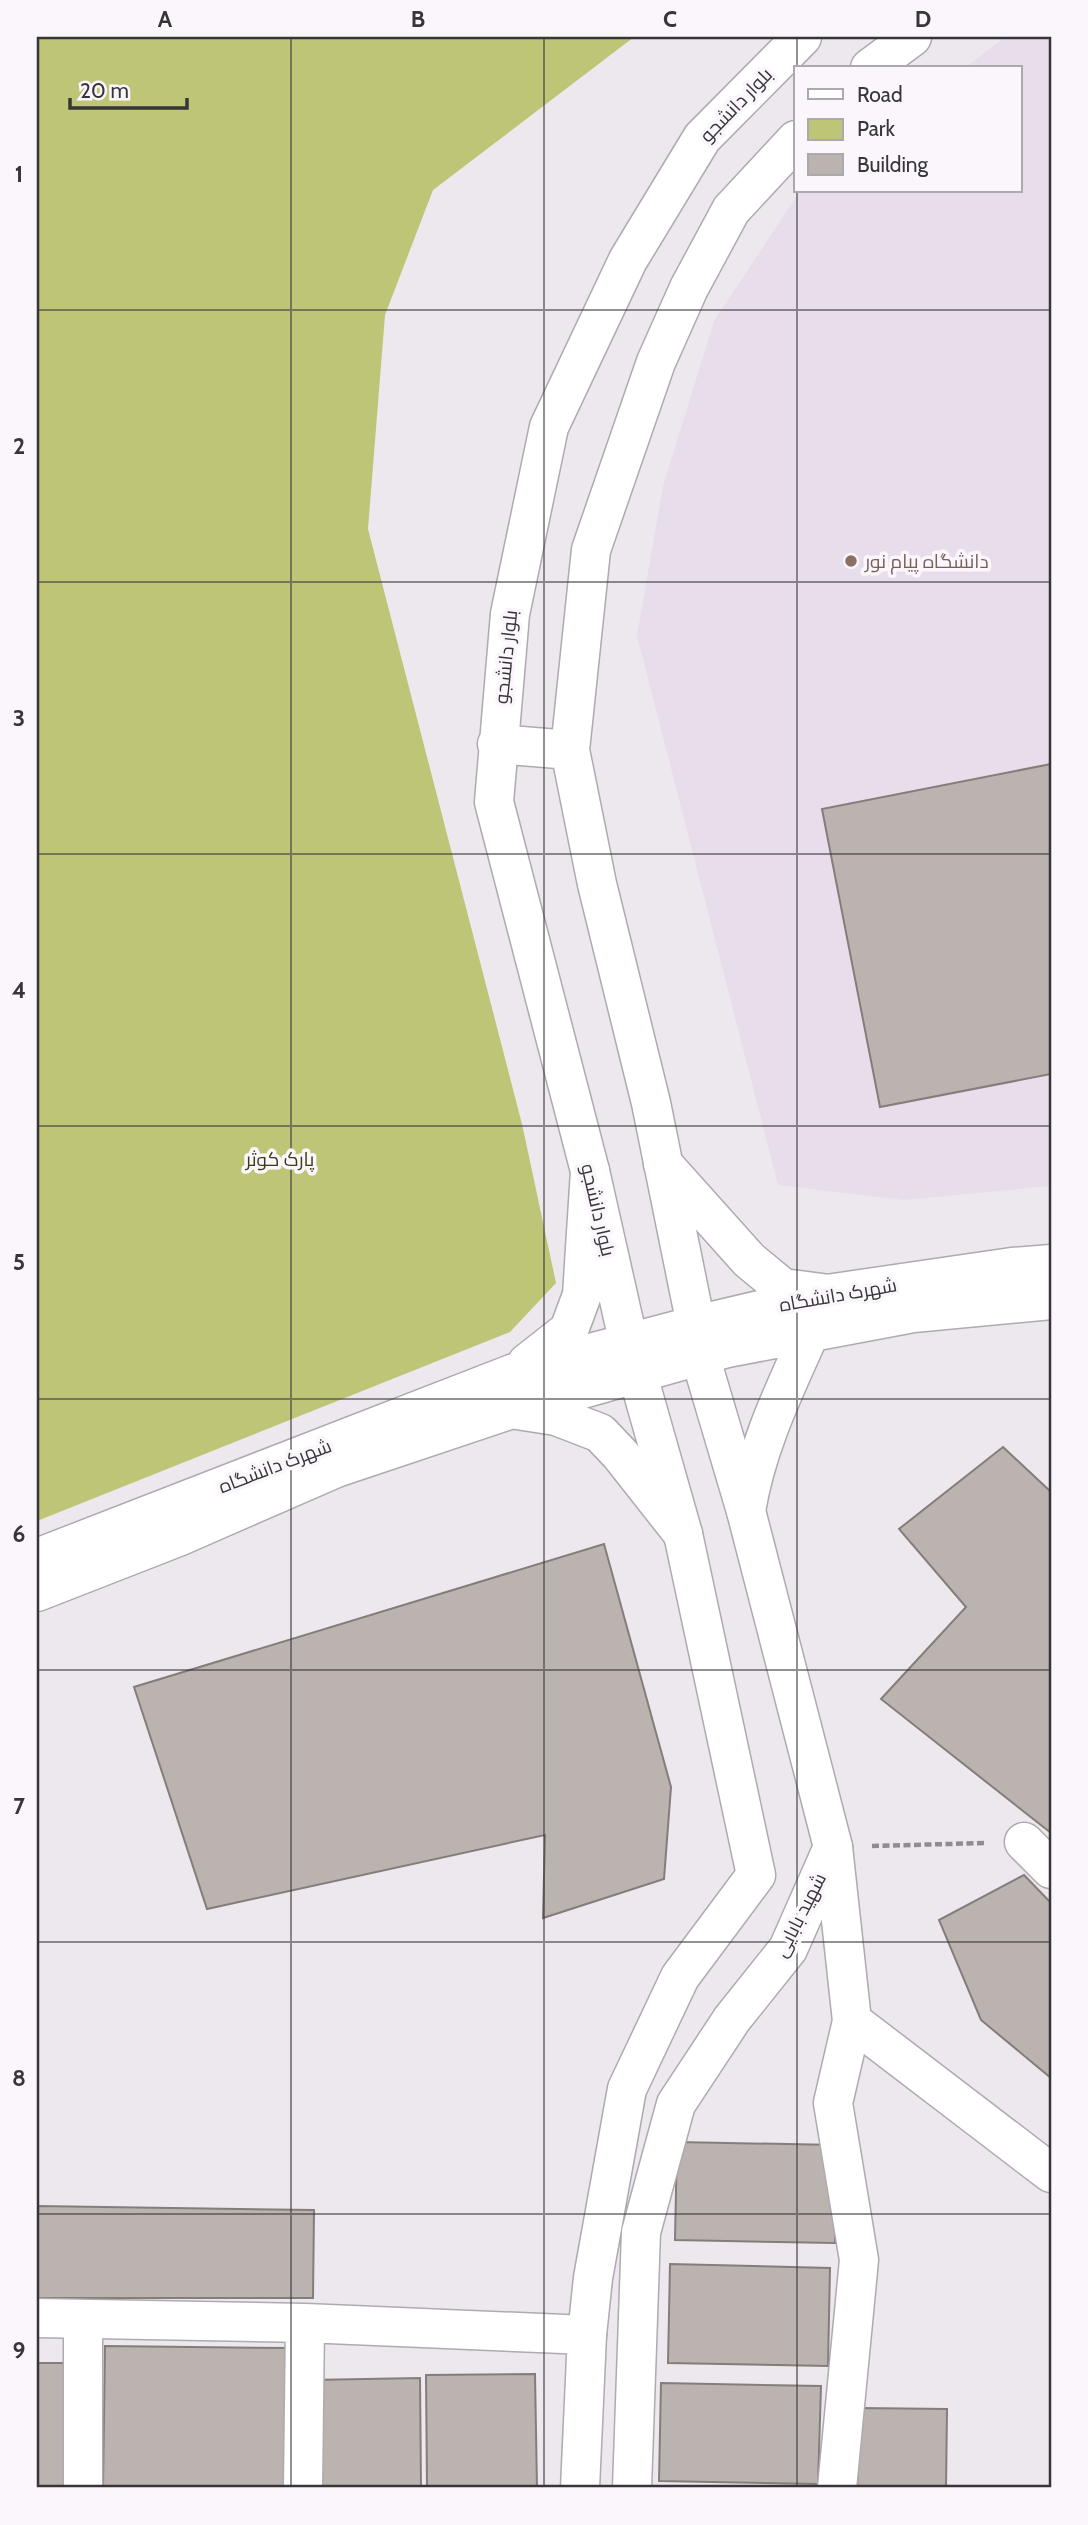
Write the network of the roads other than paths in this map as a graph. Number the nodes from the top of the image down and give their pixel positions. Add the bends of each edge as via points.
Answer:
1 (802, 37) edge
2 (912, 37) edge
3 (873, 66) edge
4 (794, 142) edge
5 (497, 744) junction
6 (570, 750) junction
7 (663, 1164) junction
8 (590, 1171) junction
9 (1051, 1264) edge
10 (827, 1294) junction
11 (1051, 1300) edge
12 (810, 1333) junction
13 (698, 1340) junction
14 (633, 1359) junction
15 (513, 1391) junction
16 (746, 1511) junction
17 (683, 1534) junction
18 (37, 1558) edge
19 (37, 1592) edge
20 (1024, 1842) road end
21 (833, 1847) junction
22 (1051, 1869) edge
23 (852, 2021) junction
24 (1051, 2173) edge
25 (37, 2318) edge
26 (83, 2319) junction
27 (304, 2323) junction
28 (587, 2335) junction
29 (83, 2488) edge
30 (303, 2488) edge
31 (580, 2488) edge
32 (632, 2488) edge
33 (837, 2488) edge

1 - 5 main road, بلوار دانشجو via 702,138 628,260 549,427 510,614
2 - 3 main road
4 - 6 main road via 731,211 656,362 591,550
5 - 6 main road
5 - 8 main road, بلوار دانشجو via 494,802
6 - 7 main road
7 - 10 main road via 749,1260 783,1287
7 - 13 main road
8 - 14 main road, بلوار دانشجو
8 - 15 main road via 582,1295 569,1330
9 - 10 main road, شهرک دانشگاه
10 - 12 main road
10 - 13 main road, شهرک دانشگاه
11 - 12 main road via 914,1313
12 - 13 main road
12 - 16 main road via 763,1441
13 - 14 main road, شهرک دانشگاه
13 - 16 main road
14 - 15 main road, شهرک دانشگاه
14 - 17 main road
15 - 17 main road via 556,1416 600,1433
15 - 18 main road, شهرک دانشگاه
15 - 19 main road
16 - 21 main road
17 - 28 main road via 756,1875 680,1977 627,2090
20 - 22 main road
21 - 23 main road
21 - 32 main road, شهید بابایی via 788,1949 732,2019 676,2104 641,2232
23 - 24 main road
23 - 33 main road via 833,2103 859,2260
25 - 26 main road
26 - 27 main road
26 - 29 main road
27 - 28 main road
27 - 30 main road
28 - 31 main road

